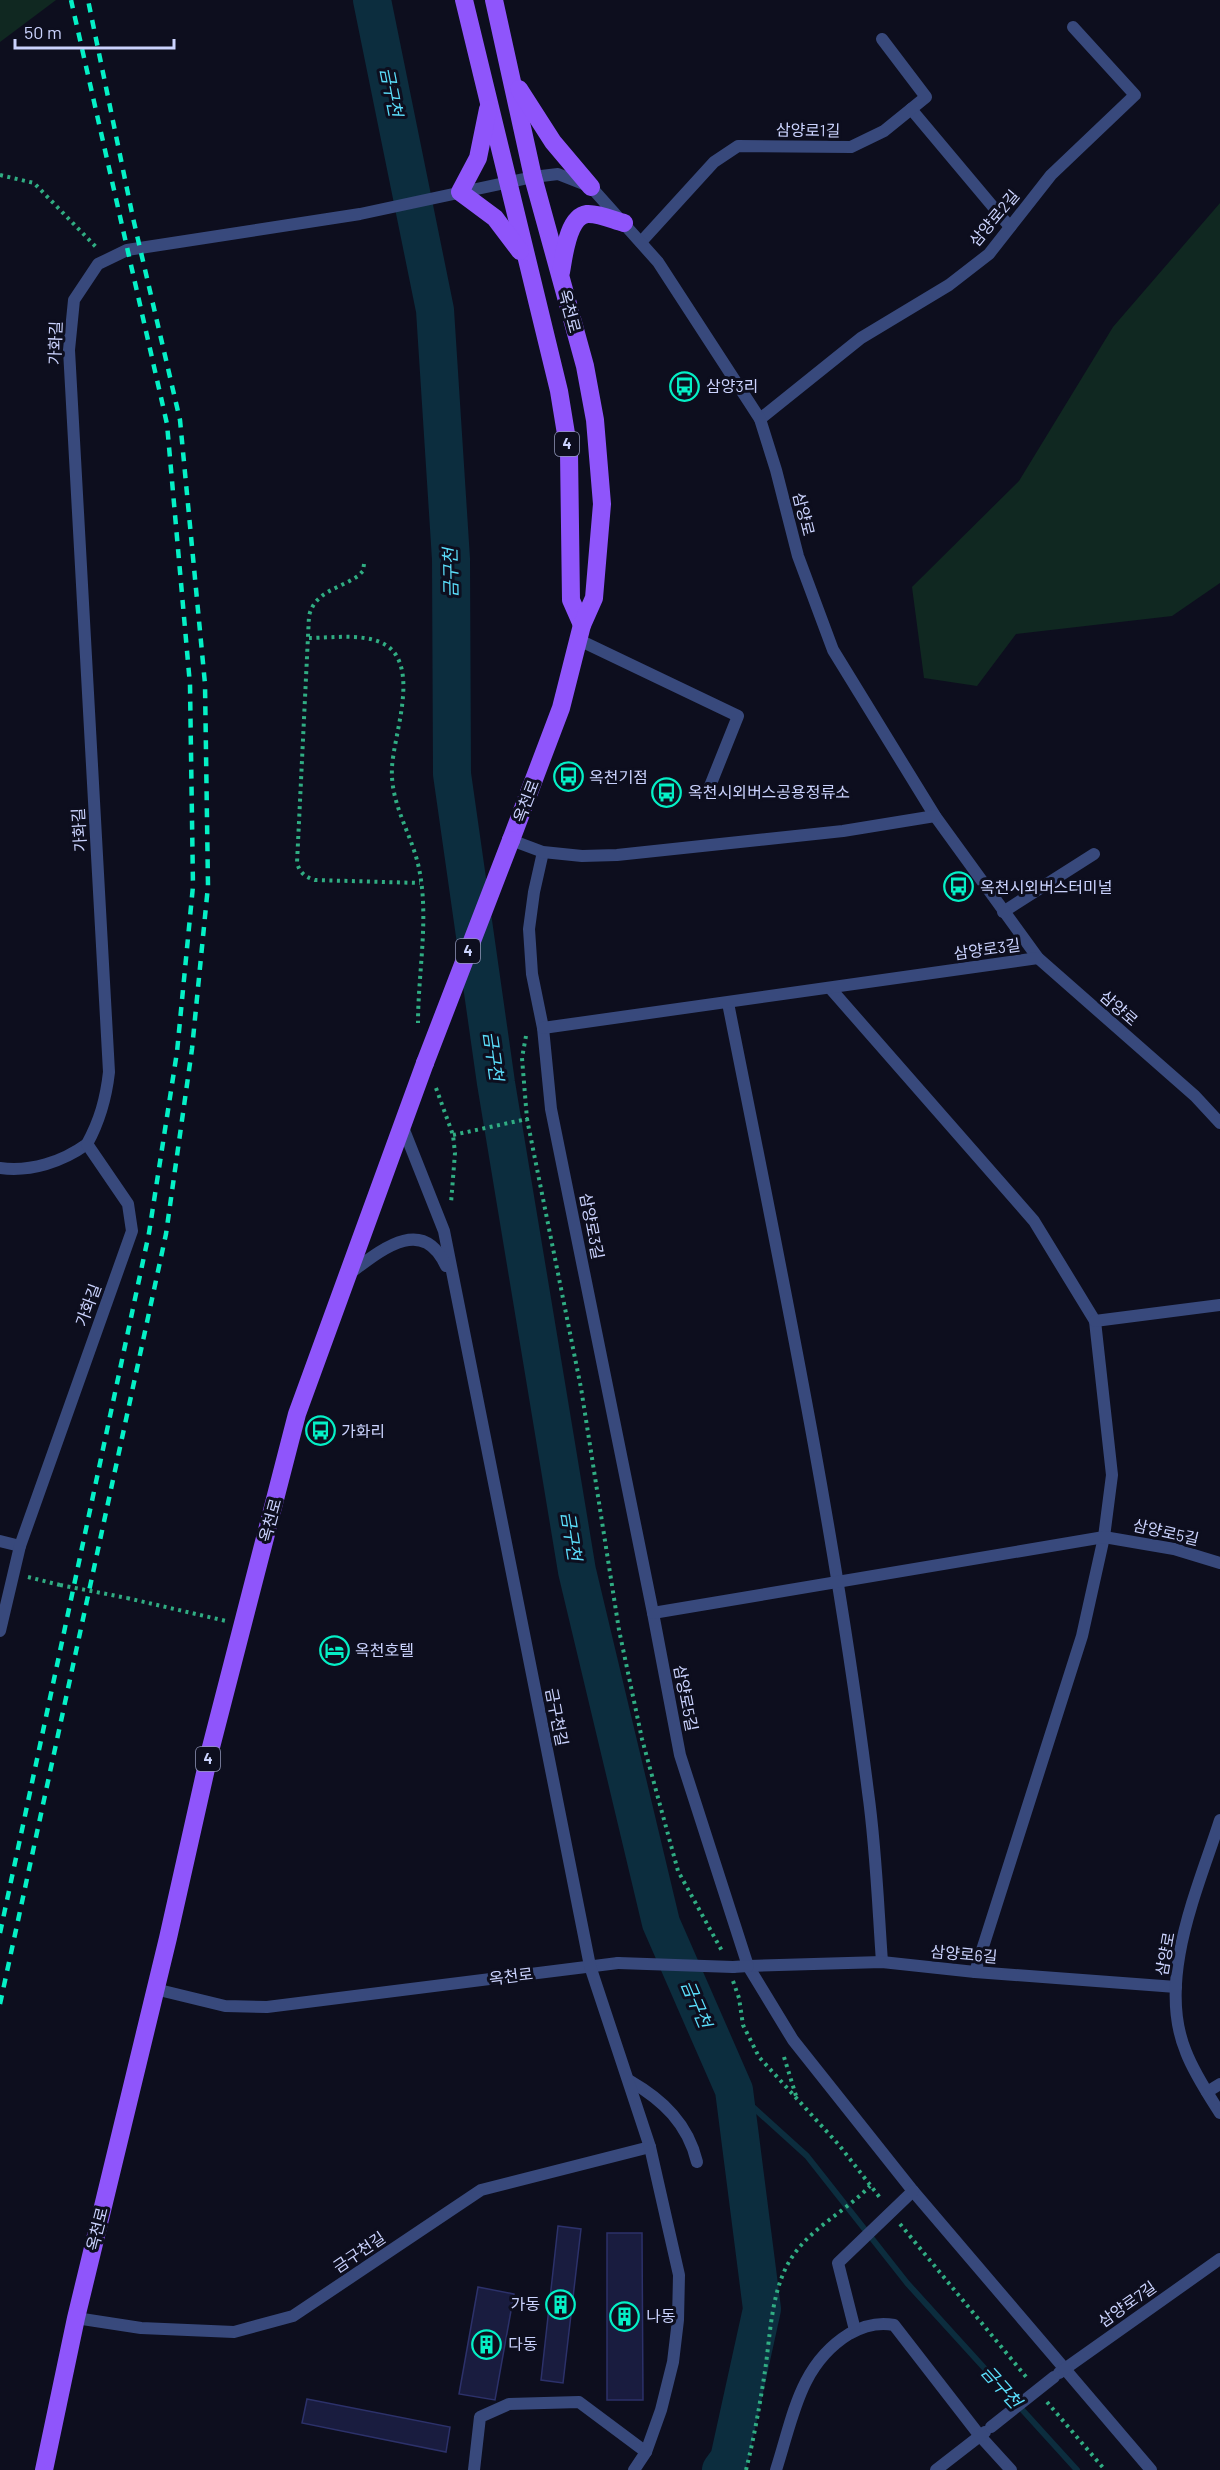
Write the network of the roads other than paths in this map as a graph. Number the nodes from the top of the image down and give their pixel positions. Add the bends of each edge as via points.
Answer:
1 (464, 0) edge
2 (494, 0) edge
3 (1073, 27) dead end
4 (882, 39) dead end
5 (511, 77) junction
6 (489, 101) junction
7 (911, 109) junction
8 (533, 177) junction
9 (507, 183) junction
10 (591, 187) junction
11 (453, 193) junction
12 (624, 223) junction
13 (1010, 227) junction
14 (641, 242) junction
15 (528, 264) junction
16 (561, 277) junction
17 (760, 419) junction
18 (580, 633) junction
19 (708, 791) dead end
20 (935, 816) junction
21 (512, 840) junction
22 (543, 852) junction
23 (1094, 854) dead end
24 (1004, 912) junction
25 (1038, 958) junction
26 (830, 988) junction
27 (728, 1003) junction
28 (543, 1028) junction
29 (1220, 1123) edge
30 (402, 1125) junction
31 (87, 1144) junction
32 (0, 1168) edge
33 (346, 1276) junction
34 (456, 1287) junction
35 (1220, 1305) edge
36 (1095, 1321) junction
37 (1104, 1537) junction
38 (0, 1541) edge
39 (20, 1546) junction
40 (1220, 1563) edge
41 (837, 1582) junction
42 (653, 1613) junction
43 (0, 1631) edge
44 (1220, 1820) edge
45 (882, 1962) junction
46 (590, 1966) junction
47 (748, 1966) junction
48 (732, 1971) joint
49 (975, 1972) junction
50 (1176, 1987) junction
51 (155, 1989) junction
52 (630, 2081) junction
53 (1220, 2084) edge
54 (1207, 2092) junction
55 (1220, 2113) edge
56 (650, 2147) junction
57 (697, 2162) dead end
58 (913, 2191) junction
59 (1220, 2259) edge
60 (76, 2318) junction
61 (855, 2330) junction
62 (1064, 2368) junction
63 (980, 2436) junction
64 (646, 2452) junction
65 (44, 2470) edge
66 (474, 2470) edge
67 (634, 2470) edge
68 (776, 2470) edge
69 (936, 2470) edge
70 (1011, 2470) edge
71 (1151, 2470) edge

1 - 6 main road, 옥천로 / 4
2 - 5 main road, 옥천로 / 4
3 - 13 street, 삼양로2길 via 1135,95 1050,175
4 - 7 street, 삼양로1길 via 926,97
5 - 8 main road, 옥천로 / 4
5 - 10 main road via 553,142
6 - 9 main road, 옥천로 / 4
6 - 11 main road via 480,150
7 - 13 street
7 - 14 street, 삼양로1길 via 884,131 851,147 738,146 714,162
8 - 9 street
8 - 10 street, 삼양로 via 558,174
8 - 16 main road, 옥천로 / 4
9 - 11 street
9 - 15 main road, 옥천로 / 4
10 - 12 street, 삼양로
11 - 15 main road via 495,218
11 - 31 street, 가화길 via 360,214 127,250 98,264 74,300 69,351 109,1072 98,1125
12 - 14 street, 삼양로
12 - 16 main road via 587,214 578,218 568,236
13 - 17 street, 삼양로2길 via 989,254 949,285 861,338
14 - 17 street, 삼양로
15 - 18 main road, 옥천로 / 4 via 559,391 569,452 571,600
16 - 18 main road, 옥천로 / 4 via 585,366 600,461 602,504 594,598
17 - 20 street, 삼양로 via 798,556 833,650
18 - 19 street via 738,716
18 - 21 main road, 옥천로 / 4 via 561,708
20 - 22 street via 843,831 617,855
20 - 24 street, 삼양로
21 - 22 street
21 - 30 main road, 옥천로 / 4, bridge
22 - 28 street via 530,929 532,974
23 - 24 street
24 - 25 street, 삼양로
25 - 26 street, 삼양로3길
25 - 29 street, 삼양로 via 1195,1096
26 - 27 street, 삼양로3길
26 - 36 street via 1034,1221
27 - 28 street, 삼양로3길
27 - 41 street via 795,1335
28 - 42 street, 삼양로3길 via 551,1109
30 - 33 main road, 옥천로 / 4
30 - 34 street via 446,1242
31 - 32 street via 44,1166
31 - 39 street, 가화길 via 128,1204 132,1231
33 - 34 street via 394,1244 412,1238 440,1253
33 - 51 main road, 옥천로 / 4 via 297,1414 210,1751
34 - 46 street, 금구천길
35 - 36 street
36 - 37 street via 1112,1475
37 - 40 street, 삼양로5길 via 1174,1549
37 - 41 street, 삼양로5길
37 - 49 street via 1082,1636
38 - 39 street
39 - 43 street, 가화길
41 - 42 street, 삼양로5길
41 - 45 street via 869,1794
42 - 47 street, 삼양로5길 via 680,1755
44 - 50 street, 삼양로 via 1185,1930
45 - 47 street, 삼양로6길
45 - 49 street, 삼양로6길
46 - 48 street, 옥천로, bridge via 618,1963
46 - 51 street, 옥천로 via 267,2007 225,2006
46 - 52 street, 금구천길
47 - 48 street, 삼양로6길
47 - 58 street, 삼양로5길 via 793,2040
49 - 50 street, 삼양로6길
50 - 54 street, 삼양로 via 1176,2012 1185,2052
51 - 60 main road, 옥천로 / 4
52 - 56 street, 금구천길
52 - 57 street via 653,2094 675,2116 693,2144
53 - 54 street
54 - 55 street, 삼양로
56 - 60 street, 금구천길 via 481,2190 293,2316 269,2324 234,2332 200,2332
56 - 64 street, 금구천길 via 679,2275 678,2320 668,2381
58 - 61 street, bridge via 838,2263
58 - 62 street, 삼양로5길
59 - 62 street, 삼양로7길
60 - 65 main road, 옥천로 / 4
61 - 63 street via 881,2323 894,2325
61 - 68 street via 822,2355 808,2374
62 - 63 street, 삼양로7길, bridge
62 - 71 street, 삼양로5길
63 - 69 street
63 - 70 street
64 - 66 street via 579,2402 509,2404 480,2417
64 - 67 street, 금구천길

